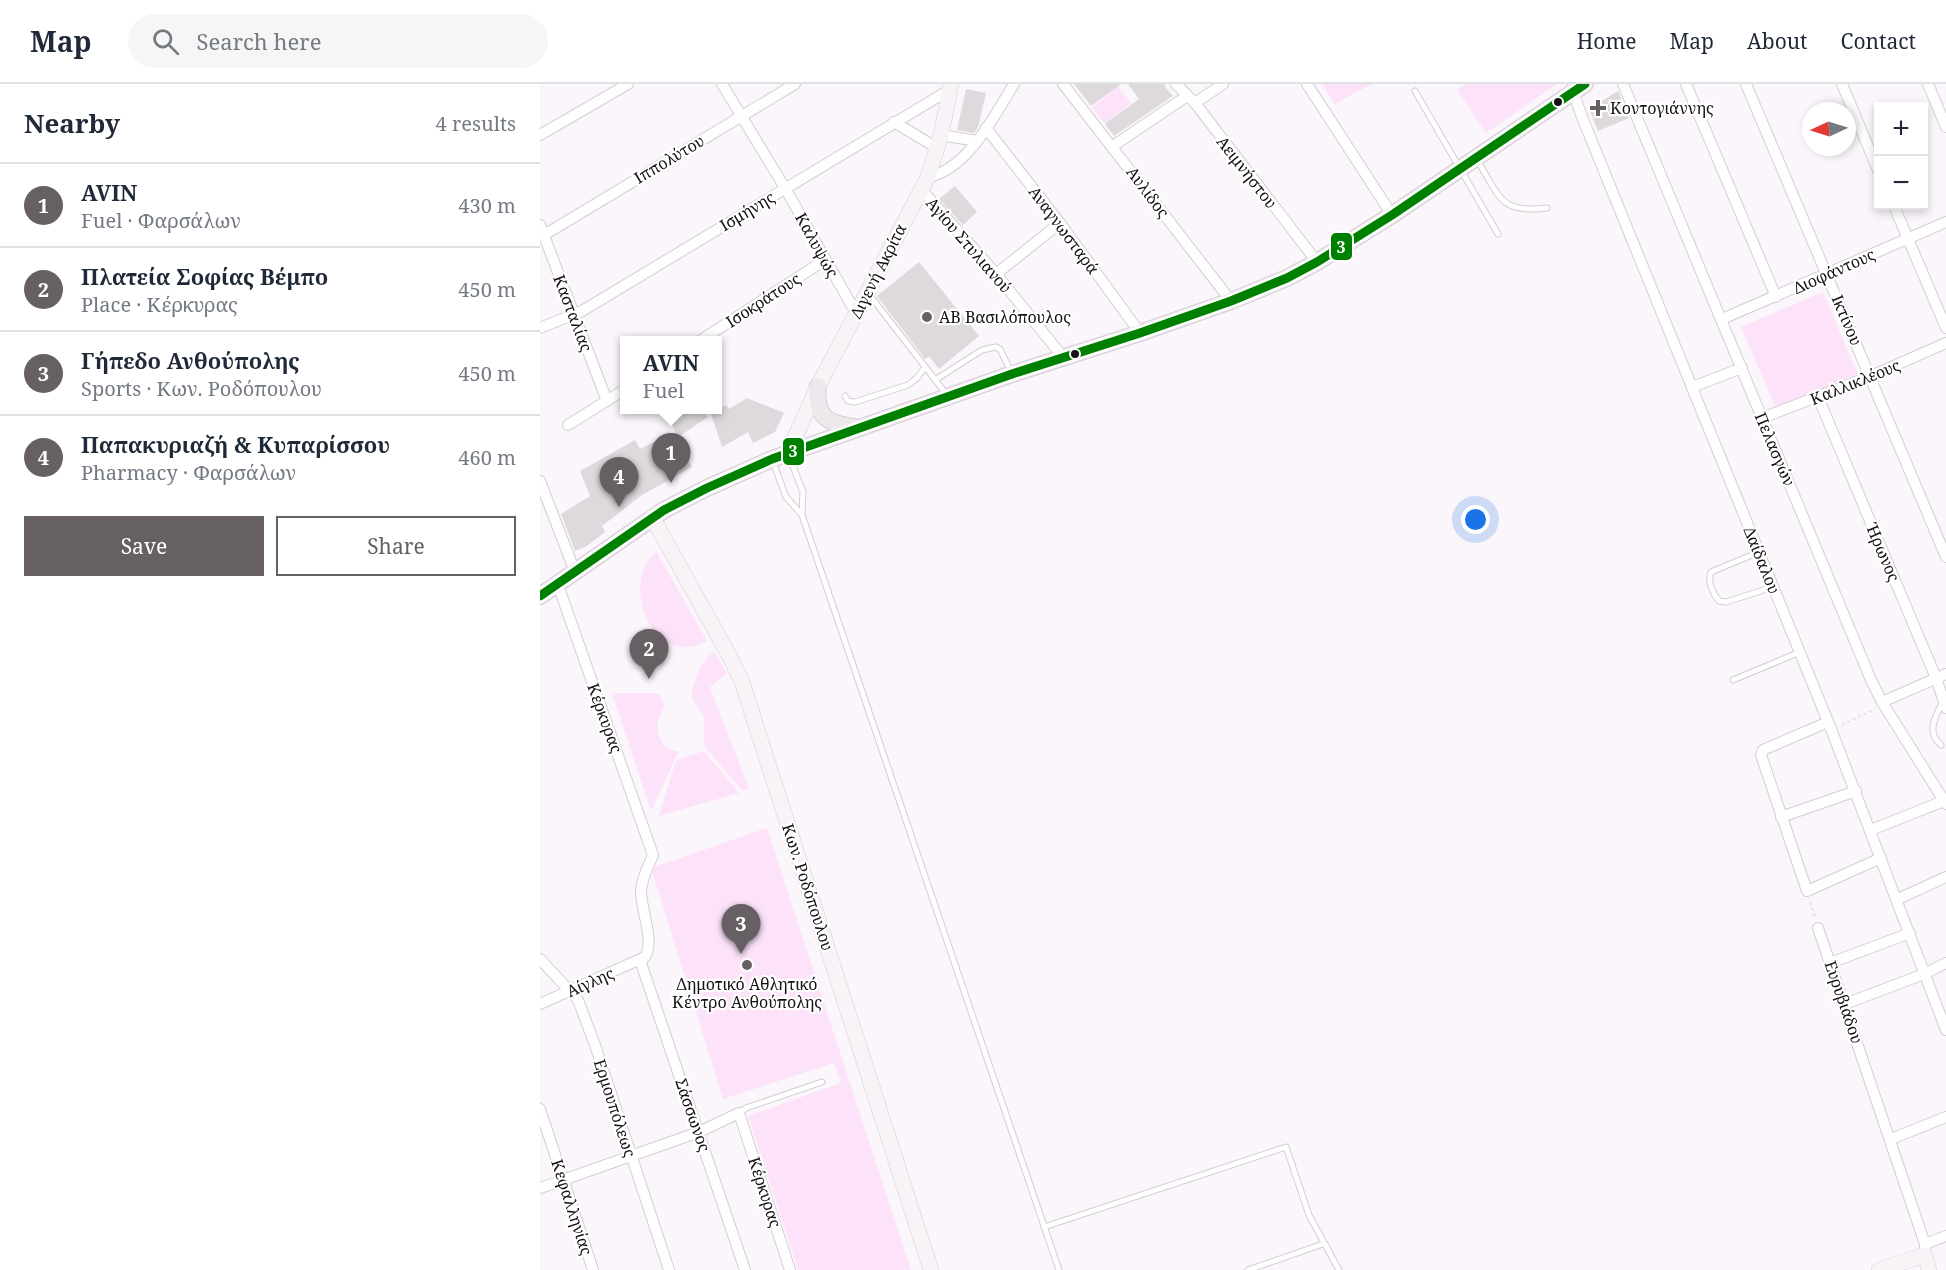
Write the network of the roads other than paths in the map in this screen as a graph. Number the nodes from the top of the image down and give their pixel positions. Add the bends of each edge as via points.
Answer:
1 (628, 84) edge
2 (722, 84) edge
3 (795, 84) edge
4 (1014, 84) edge
5 (1063, 84) edge
6 (1176, 84) edge
7 (1223, 84) edge
8 (1307, 84) edge
9 (1623, 84) edge
10 (1686, 84) edge
11 (1746, 84) edge
12 (1842, 84) edge
13 (1928, 84) edge
14 (1576, 87) edge
15 (945, 88) edge
16 (1414, 91) dead end
17 (1191, 100) junction
18 (741, 116) junction
19 (894, 122) junction
20 (986, 128) junction
21 (1946, 128) edge
22 (540, 135) edge
23 (939, 141) junction
24 (977, 141) junction
25 (1113, 146) junction
26 (1476, 158) junction
27 (1874, 160) edge
28 (1460, 170) junction
29 (924, 183) junction
30 (785, 188) junction
31 (1547, 208) dead end
32 (1896, 210) edge
33 (1392, 215) junction
34 (1946, 222) edge
35 (1060, 223) junction
36 (542, 230) edge
37 (1498, 234) dead end
38 (1908, 239) junction
39 (825, 260) junction
40 (1317, 262) junction
41 (996, 274) junction
42 (1828, 274) junction
43 (867, 292) junction
44 (1776, 297) junction
45 (1231, 301) junction
46 (856, 313) junction
47 (574, 315) junction
48 (1722, 318) junction
49 (540, 328) edge
50 (1946, 328) edge
51 (1140, 333) junction
52 (706, 336) edge
53 (1946, 344) edge
54 (1063, 357) junction
55 (925, 367) junction
56 (1742, 368) junction
57 (1012, 374) junction
58 (1871, 376) junction
59 (935, 380) junction
60 (818, 386) junction
61 (1692, 387) junction
62 (620, 393) edge
63 (845, 396) dead end
64 (948, 396) junction
65 (1818, 397) junction
66 (607, 401) junction
67 (1762, 418) junction
68 (568, 425) dead end
69 (860, 428) junction
70 (788, 453) junction
71 (772, 459) junction
72 (540, 481) edge
73 (802, 515) junction
74 (652, 517) junction
75 (1759, 552) junction
76 (1946, 556) edge
77 (575, 572) junction
78 (558, 585) junction
79 (1773, 587) junction
80 (540, 596) edge
81 (1800, 652) junction
82 (1941, 676) edge
83 (1733, 680) dead end
84 (1883, 703) junction
85 (1945, 705) edge
86 (1830, 725) junction
87 (1941, 745) dead end
88 (1856, 791) junction
89 (1945, 802) edge
90 (1781, 817) junction
91 (1871, 830) junction
92 (1881, 858) junction
93 (1946, 877) edge
94 (1898, 899) junction
95 (1818, 928) road end
96 (1910, 933) junction
97 (540, 959) edge
98 (640, 960) junction
99 (1830, 963) junction
100 (1946, 963) edge
101 (1924, 974) junction
102 (571, 991) junction
103 (540, 1004) edge
104 (1845, 1004) junction
105 (1946, 1030) edge
106 (822, 1082) dead end
107 (540, 1109) edge
108 (739, 1113) junction
109 (1946, 1117) edge
110 (699, 1132) junction
111 (1891, 1139) junction
112 (630, 1156) junction
113 (563, 1179) junction
114 (540, 1188) edge
115 (1044, 1227) junction
116 (1946, 1236) edge
117 (1323, 1244) junction
118 (1926, 1256) edge
119 (593, 1270) edge
120 (669, 1270) edge
121 (745, 1270) edge
122 (790, 1270) edge
123 (932, 1270) edge
124 (1059, 1270) edge
125 (1248, 1270) edge
126 (1339, 1270) edge
127 (1879, 1270) edge

1 - 22 street
2 - 18 street, Καλυψώς
3 - 18 street, Ιππολύτου
4 - 20 street
5 - 25 street, Αυλίδος
6 - 17 street, Αειμνήστου
7 - 17 street
8 - 33 street
9 - 48 street, Πελασγών
10 - 44 street
11 - 42 street, Ικτίνου
12 - 27 street
13 - 21 street
14 - 26 main road
14 - 61 street, Δαίδαλου
15 - 19 street, Ισμήνης
15 - 23 street, Διγενή Ακρίτα
16 - 28 lane
17 - 25 street
17 - 40 street, Αειμνήστου
18 - 30 street, Καλυψώς
18 - 36 street, Ιππολύτου
19 - 23 street
19 - 30 street, Ισμήνης
20 - 24 street
20 - 35 street, Αναγνωσταρά
23 - 24 street
23 - 29 street, Διγενή Ακρίτα
24 - 29 street via 951,167
25 - 45 street, Αυλίδος
26 - 28 main road
26 - 31 lane via 1506,204 1516,209
28 - 33 main road
28 - 37 lane
29 - 41 street, Αγίου Στυλιανού
29 - 43 street, Διγενή Ακρίτα
30 - 39 street, Καλυψώς
30 - 47 street, Ισμήνης
32 - 38 street
33 - 40 main road
34 - 38 street, Διοφάντους
35 - 41 street
35 - 51 street, Αναγνωσταρά
36 - 47 street, Κασταλίας
38 - 42 street, Διοφάντους
38 - 50 street
39 - 46 street, Καλυψώς
39 - 52 street, Ισοκράτους
40 - 45 main road
41 - 54 street, Αγίου Στυλιανού
42 - 44 street, Διοφάντους
42 - 58 street, Ικτίνου
43 - 46 street, Διγενή Ακρίτα
43 - 55 lane
44 - 48 street, Διοφάντους
45 - 51 main road
46 - 60 street, Διγενή Ακρίτα
47 - 49 street, Ισμήνης
47 - 66 street, Κασταλίας
48 - 56 street, Πελασγών
51 - 54 main road
53 - 58 street, Καλλικλέους
54 - 57 main road
55 - 59 lane
55 - 63 lane via 908,385 855,402
56 - 61 street
56 - 67 street, Πελασγών
57 - 59 lane via 1003,352 996,347 982,350
57 - 64 main road
58 - 65 street, Καλλικλέους
58 - 76 street, Ικτίνου
59 - 64 lane
60 - 69 main road via 818,408 825,418
60 - 70 street, Διγενή Ακρίτα
61 - 75 street, Δαίδαλου
62 - 66 street
64 - 69 main road
65 - 67 street, Καλλικλέους
65 - 82 street, Ήρωνος
66 - 68 street
67 - 84 street, Πελασγών
69 - 70 main road
70 - 71 main road
70 - 73 lane via 803,492
71 - 73 lane via 786,497
71 - 74 main road
72 - 77 street
73 - 115 lane
74 - 77 main road
74 - 123 street, Κων. Ροδόπουλου via 742,682
75 - 79 street, Δαίδαλου
75 - 79 lane via 1711,572 1709,579 1716,599 1726,602
77 - 78 main road
78 - 80 main road
78 - 98 street, Κέρκυρας via 653,851 642,888 649,947
79 - 81 street, Δαίδαλου
81 - 83 lane
81 - 86 street, Δαίδαλου
82 - 84 street
82 - 85 street, Ήρωνος
84 - 89 street, Πελασγών
85 - 87 lane via 1932,730
86 - 88 street, Δαίδαλου
86 - 90 street via 1763,750 1761,759
88 - 90 street
88 - 91 street, Δαίδαλου
89 - 91 street
90 - 92 street via 1807,891
91 - 92 street, Δαίδαλου
92 - 94 street, Δαίδαλου
93 - 94 street
94 - 96 street, Δαίδαλου
95 - 99 street, Ευρυβιάδου
96 - 99 street
96 - 101 street, Δαίδαλου
97 - 102 street, Ερμουπόλεως
98 - 102 street, Αίγλης
98 - 110 street, Σάσσωνος
99 - 104 street, Ευρυβιάδου
100 - 101 street
101 - 104 street
101 - 105 street, Δαίδαλου
102 - 103 street, Αίγλης
102 - 112 street, Ερμουπόλεως via 595,1045
104 - 111 street, Ευρυβιάδου
106 - 108 lane
107 - 113 street, Κεφαλληνίας
108 - 110 street
108 - 122 street, Κέρκυρας
109 - 111 street
110 - 112 street
110 - 121 street, Σάσσωνος
111 - 118 street, Ευρυβιάδου
112 - 113 street
112 - 120 street, Ερμουπόλεως
113 - 114 street
113 - 119 street, Κεφαλληνίας
115 - 117 lane via 1286,1147
115 - 124 lane
116 - 118 street
117 - 125 lane
117 - 126 lane
118 - 127 street

